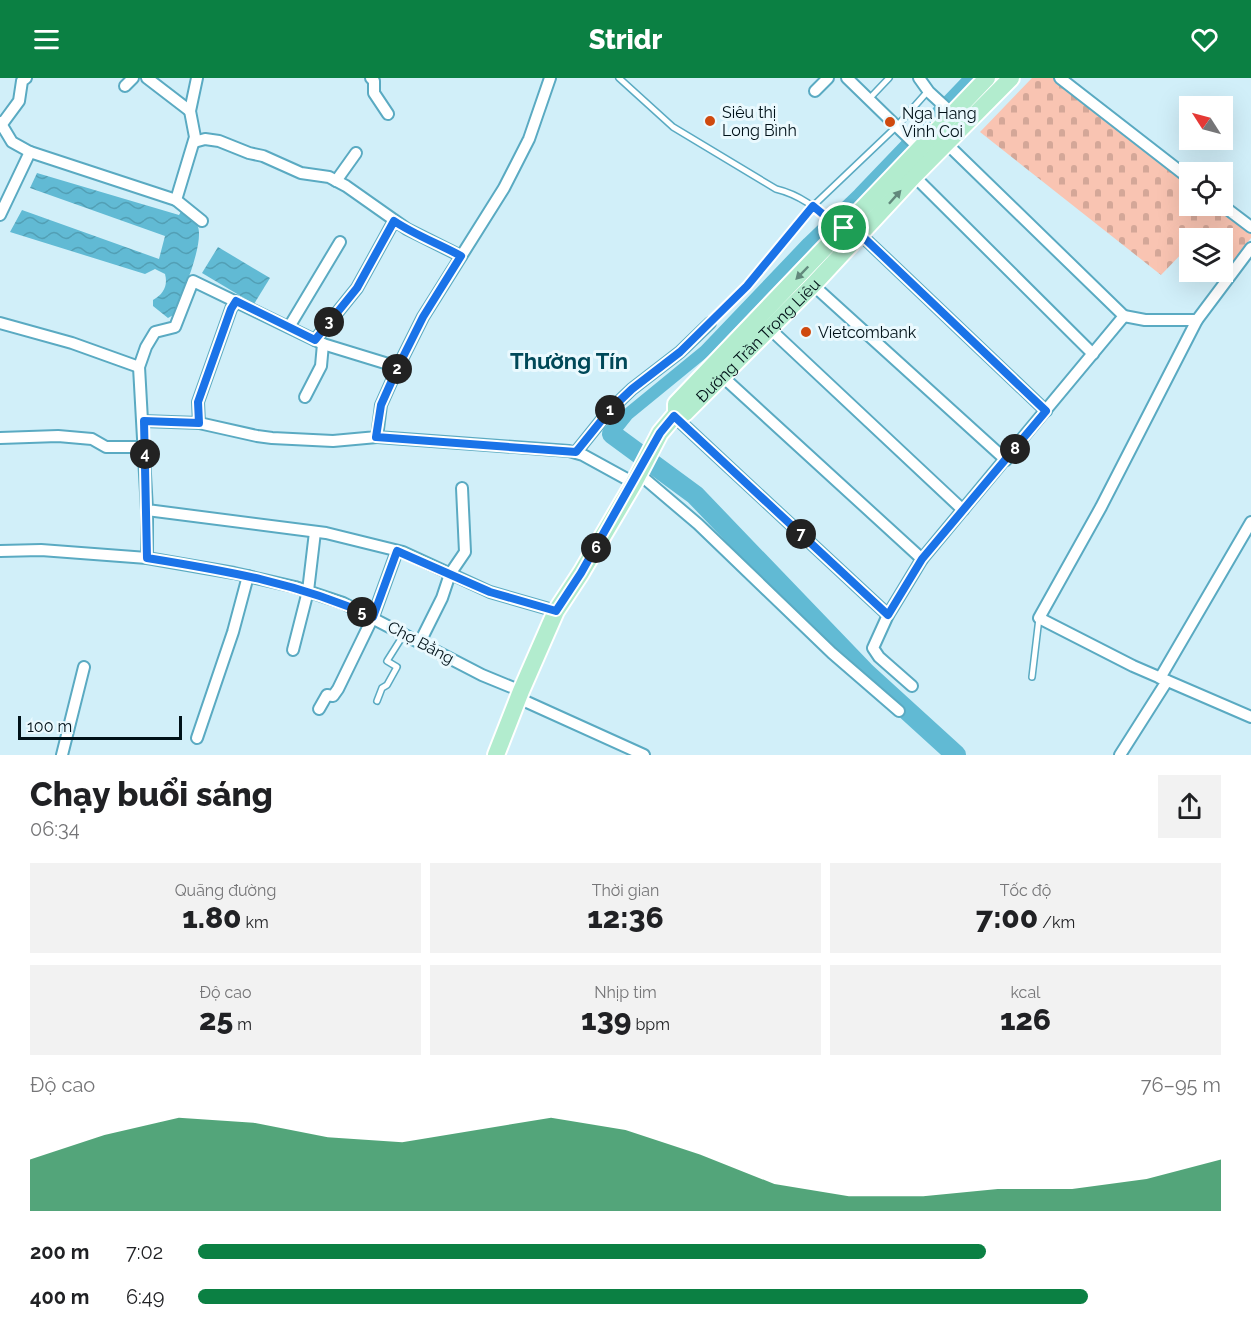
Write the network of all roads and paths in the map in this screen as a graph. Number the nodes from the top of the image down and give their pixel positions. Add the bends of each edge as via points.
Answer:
1 (26, 78) edge
2 (147, 78) edge
3 (197, 78) edge
4 (371, 78) edge
5 (550, 78) edge
6 (619, 78) edge
7 (828, 78) edge
8 (848, 78) edge
9 (889, 78) edge
10 (919, 78) edge
11 (987, 78) edge
12 (1011, 78) edge
13 (1060, 78) edge
14 (815, 91) dead end
15 (929, 92) junction
16 (868, 99) junction
17 (190, 111) junction
18 (388, 114) dead end
19 (953, 114) junction
20 (1, 123) edge
21 (897, 126) junction
22 (194, 142) junction
23 (946, 143) junction
24 (918, 147) junction
25 (30, 152) junction
26 (356, 153) dead end
27 (1179, 170) edge
28 (914, 176) junction
29 (336, 181) junction
30 (176, 200) junction
31 (815, 208) junction
32 (1233, 213) edge
33 (0, 215) edge
34 (202, 221) dead end
35 (394, 221) junction
36 (840, 227) junction
37 (1251, 227) edge
38 (861, 235) junction
39 (340, 242) dead end
40 (1251, 248) edge
41 (461, 256) junction
42 (813, 285) junction
43 (236, 301) junction
44 (1125, 316) junction
45 (1197, 320) junction
46 (0, 323) edge
47 (710, 323) joint
48 (289, 327) junction
49 (770, 329) junction
50 (319, 342) junction
51 (1093, 354) junction
52 (140, 366) junction
53 (398, 367) junction
54 (723, 377) junction
55 (304, 398) dead end
56 (1046, 411) junction
57 (675, 415) junction
58 (144, 421) junction
59 (199, 423) junction
60 (376, 437) junction
61 (0, 438) edge
62 (144, 447) junction
63 (576, 452) junction
64 (1006, 460) junction
65 (636, 478) junction
66 (462, 488) dead end
67 (147, 510) junction
68 (963, 510) junction
69 (1251, 522) edge
70 (315, 532) junction
71 (0, 551) edge
72 (397, 551) junction
73 (147, 558) junction
74 (922, 559) junction
75 (450, 573) junction
76 (248, 576) junction
77 (308, 591) junction
78 (556, 611) junction
79 (888, 615) junction
80 (373, 617) junction
81 (1039, 618) junction
82 (405, 634) junction
83 (420, 642) junction
84 (293, 650) dead end
85 (84, 667) dead end
86 (1032, 677) dead end
87 (1164, 680) junction
88 (912, 686) dead end
89 (520, 694) junction
90 (377, 701) dead end
91 (319, 709) dead end
92 (899, 711) dead end
93 (1251, 717) edge
94 (197, 738) dead end
95 (62, 755) edge
96 (496, 755) edge
97 (644, 755) edge
98 (1120, 755) edge

1 - 20 street via 19,101
2 - 17 street
3 - 17 street
4 - 18 street via 374,93
5 - 41 street via 529,139 504,188
6 - 31 lane via 680,132
7 - 14 street
8 - 16 street
9 - 16 lane
10 - 15 street
11 - 19 main road, Đường Trần Trọng Liêu
12 - 23 main road, Đường Trần Trọng Liêu
13 - 27 street
15 - 19 street
15 - 21 lane
16 - 21 street
17 - 22 street
19 - 24 main road, Đường Trần Trọng Liêu
20 - 25 street via 12,142
21 - 24 street
21 - 31 lane
22 - 29 street via 219,141 301,173
22 - 30 street
23 - 28 main road, Đường Trần Trọng Liêu
23 - 44 street
24 - 36 main road, Đường Trần Trọng Liêu
25 - 30 street
25 - 33 street
26 - 29 street
38 -> 28 main road, Đường Trần Trọng Liêu
28 - 51 street
29 - 35 street
30 - 34 street
31 - 36 lane
31 - 47 lane
32 - 37 street
35 - 41 street
35 - 50 street via 357,288
36 - 38 street
36 -> 57 main road, Đường Trần Trọng Liêu via 676,404
38 - 42 main road, Đường Trần Trọng Liêu
38 - 56 street
39 - 48 street
40 - 45 street
41 - 53 street
42 - 49 main road, Đường Trần Trọng Liêu
42 - 64 street
43 - 48 street
43 - 52 street via 193,281 175,327 155,332
43 - 59 street via 198,402
44 - 45 street
44 - 51 street
45 - 81 street
46 - 52 street
47 - 63 street via 624,396
48 - 50 street
49 - 54 main road, Đường Trần Trọng Liêu
49 - 68 street
50 - 53 street
50 - 55 street via 321,366
51 - 56 street
52 - 58 street
53 - 60 street via 381,405
54 - 57 main road, Đường Trần Trọng Liêu via 685,413
54 - 74 street
56 - 64 street
57 - 65 main road, Đường Trần Trọng Liêu via 660,433
57 - 79 street
58 - 59 street
58 - 62 street
59 - 60 street via 272,438 333,441
60 - 63 street
61 - 62 street via 58,436 92,439 106,447
62 - 67 street
63 - 65 street
64 - 68 street
65 - 78 main road, Đường Trần Trọng Liêu
65 - 92 street via 698,524 832,653
66 - 75 street via 465,552
67 - 70 street
67 - 73 street
68 - 74 street
69 - 87 street
70 - 72 street
70 - 77 street
71 - 73 street, Chợ Bằng
72 - 75 street
72 - 80 street
73 - 76 street, Chợ Bằng
74 - 79 street
75 - 78 street via 490,592
75 - 83 street
76 - 77 street, Chợ Bằng
76 - 94 street
77 - 80 street, Chợ Bằng
77 - 84 street
78 - 89 main road, Đường Trần Trọng Liêu
79 - 88 street via 873,648
80 - 82 street, Chợ Bằng
80 - 91 street via 338,689 333,696 327,694
81 - 86 lane
81 - 87 street
82 - 83 street, Chợ Bằng
82 - 90 lane via 387,661 398,667
83 - 89 street, Chợ Bằng
85 - 95 street
87 - 93 street
87 - 98 street
89 - 96 main road, Đường Trần Trọng Liêu
89 - 97 street, Chợ Bằng

